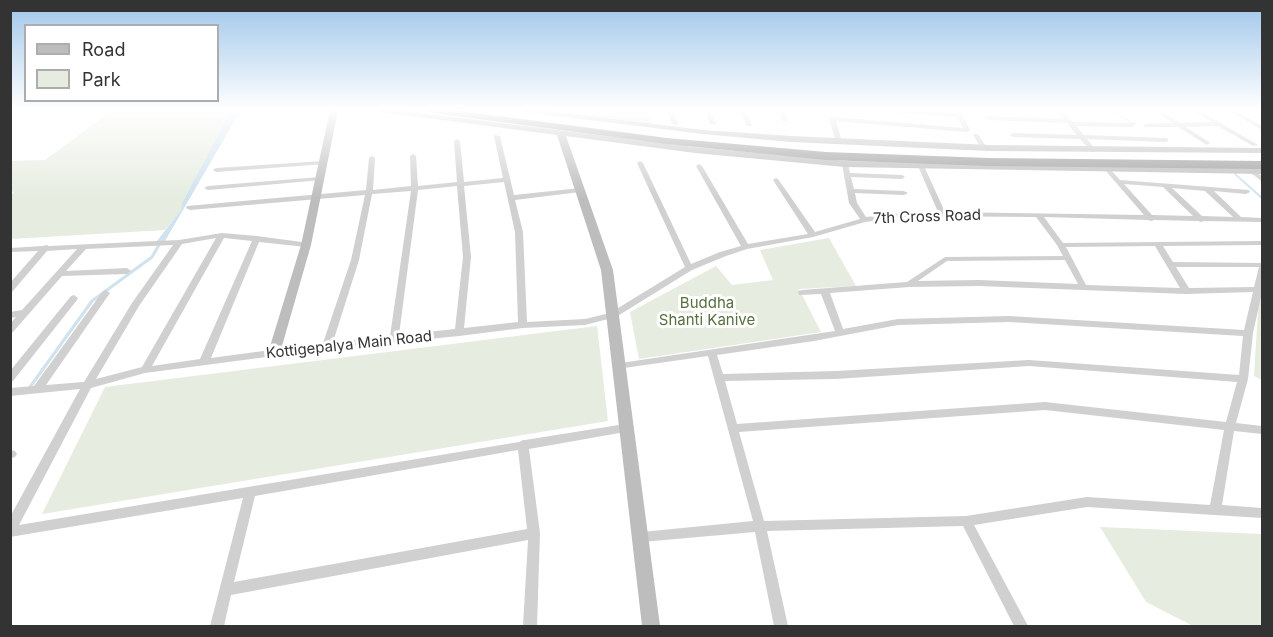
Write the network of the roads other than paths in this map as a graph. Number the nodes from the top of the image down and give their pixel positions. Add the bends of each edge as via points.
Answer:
1 (1083, 139) edge
2 (328, 140) edge
3 (498, 140) edge
4 (563, 140) edge
5 (628, 140) edge
6 (655, 140) edge
7 (759, 140) joint
8 (979, 140) edge
9 (1143, 140) edge
10 (1166, 140) dead end
11 (1202, 140) edge
12 (1245, 140) edge
13 (458, 141) dead end
14 (839, 142) joint
15 (1207, 143) dead end
16 (984, 148) junction
17 (1259, 148) edge
18 (1093, 150) junction
19 (739, 151) junction
20 (413, 156) dead end
21 (1263, 157) edge
22 (372, 158) dead end
23 (323, 163) junction
24 (640, 163) dead end
25 (845, 164) junction
26 (1263, 165) edge
27 (699, 166) dead end
28 (921, 166) junction
29 (1107, 169) junction
30 (216, 170) dead end
31 (1250, 170) junction
32 (1263, 171) edge
33 (847, 175) junction
34 (902, 177) dead end
35 (1263, 178) edge
36 (320, 179) junction
37 (507, 180) junction
38 (776, 180) dead end
39 (1120, 182) junction
40 (1165, 185) junction
41 (462, 186) junction
42 (208, 188) dead end
43 (415, 189) junction
44 (1207, 189) junction
45 (580, 190) junction
46 (850, 191) junction
47 (369, 192) junction
48 (1246, 192) dead end
49 (904, 193) dead end
50 (316, 198) junction
51 (511, 198) junction
52 (190, 208) dead end
53 (1038, 214) junction
54 (943, 215) junction
55 (1150, 219) junction
56 (1201, 219) junction
57 (864, 220) junction
58 (1240, 220) junction
59 (1263, 220) edge
60 (813, 235) junction
61 (222, 236) junction
62 (257, 238) junction
63 (179, 242) junction
64 (1263, 243) edge
65 (1158, 244) junction
66 (306, 245) junction
67 (1061, 245) junction
68 (46, 247) junction
69 (82, 247) junction
70 (746, 247) junction
71 (10, 250) edge
72 (1068, 258) junction
73 (1169, 264) junction
74 (1263, 267) edge
75 (689, 268) junction
76 (127, 271) dead end
77 (59, 274) junction
78 (909, 284) junction
79 (1083, 286) junction
80 (10, 289) edge
81 (1260, 289) edge
82 (1186, 291) junction
83 (825, 292) junction
84 (106, 293) dead end
85 (802, 293) dead end
86 (74, 298) dead end
87 (24, 314) junction
88 (10, 315) edge
89 (613, 315) junction
90 (523, 325) junction
91 (10, 330) edge
92 (459, 333) junction
93 (840, 333) junction
94 (1248, 333) junction
95 (394, 339) junction
96 (327, 346) junction
97 (274, 353) junction
98 (712, 354) junction
99 (204, 362) junction
100 (618, 366) junction
101 (145, 370) junction
102 (10, 378) edge
103 (718, 378) junction
104 (1243, 379) junction
105 (87, 385) junction
106 (37, 390) junction
107 (10, 393) edge
108 (1230, 426) junction
109 (625, 428) junction
110 (734, 428) junction
111 (1263, 430) edge
112 (523, 444) junction
113 (250, 490) junction
114 (1215, 510) junction
115 (1263, 513) edge
116 (966, 521) junction
117 (760, 526) junction
118 (10, 531) edge
119 (534, 533) junction
120 (642, 537) junction
121 (226, 591) junction
122 (217, 627) edge
123 (530, 627) edge
124 (651, 627) edge
125 (781, 627) edge
126 (1021, 627) edge

1 - 18 street
2 - 23 street
3 - 37 street
4 - 45 street
5 - 19 street
6 - 19 highway
7 - 14 street
7 - 21 highway via 916,153
8 - 16 street
9 - 10 street
11 - 15 street
12 - 17 street
13 - 41 street
14 - 16 street
16 - 18 street
17 - 18 street
19 - 25 street
19 - 26 highway via 923,161
20 - 43 street
22 - 47 street
23 - 30 street
23 - 36 street
24 - 75 street
25 - 28 street
25 - 33 street
27 - 70 street
28 - 29 street
28 - 54 street
29 - 31 street
29 - 39 street
31 - 32 street
31 - 35 street
33 - 34 street
33 - 46 street
36 - 42 street
36 - 50 street
37 - 41 street
37 - 51 street
38 - 60 street
39 - 40 street
39 - 55 street
40 - 44 street
40 - 56 street
41 - 43 street
41 - 92 street via 467,257
43 - 47 street
43 - 95 street
44 - 48 street
44 - 58 street
45 - 51 street
45 - 89 street via 607,270
46 - 49 street
46 - 57 street
47 - 50 street
47 - 96 street via 355,261
50 - 52 street
50 - 66 street
51 - 90 street via 519,232
53 - 54 street, 7th Cross Road
53 - 55 street, 7th Cross Road
53 - 67 street
54 - 57 street, 7th Cross Road via 911,214
55 - 56 street, 7th Cross Road
56 - 58 street, 7th Cross Road
57 - 60 street, 7th Cross Road
58 - 59 street, 7th Cross Road
60 - 70 street, 7th Cross Road
61 - 62 street
61 - 63 street
61 - 101 street
62 - 66 street
62 - 99 street
63 - 69 street
63 - 105 street
64 - 65 street
65 - 67 street
65 - 73 street
66 - 97 street
67 - 72 street
68 - 69 street
68 - 71 street
68 - 80 street
69 - 77 street
70 - 75 street, 7th Cross Road
72 - 78 street via 945,259
72 - 79 street
73 - 74 street
73 - 82 street
74 - 81 street
75 - 89 street, 7th Cross Road
76 - 77 street
77 - 87 street
78 - 79 street
78 - 83 street
79 - 82 street
81 - 82 street
81 - 94 street
83 - 85 street
83 - 93 street
84 - 106 street
86 - 102 street
87 - 88 street
87 - 91 street
89 - 90 street, Kottigepalya Main Road via 585,322
89 - 100 street
90 - 92 street, Kottigepalya Main Road
92 - 95 street, Kottigepalya Main Road
93 - 94 street via 898,322 1009,319
93 - 98 street
94 - 104 street
95 - 96 street, Kottigepalya Main Road
96 - 97 street, Kottigepalya Main Road
97 - 99 street, Kottigepalya Main Road
98 - 100 street
98 - 103 street
99 - 101 street, Kottigepalya Main Road
100 - 109 street
101 - 105 street, Kottigepalya Main Road
103 - 104 street via 1029,363
103 - 110 street
104 - 108 street
105 - 106 street, Kottigepalya Main Road
105 - 118 street
106 - 107 street, Kottigepalya Main Road
108 - 110 street via 1045,406
108 - 111 street
108 - 114 street
109 - 112 street
109 - 120 street
110 - 117 street
112 - 113 street
112 - 119 street
113 - 118 street
113 - 121 street
114 - 115 street
114 - 116 street via 1087,502
116 - 117 street
116 - 126 street
117 - 120 street
117 - 125 street
119 - 121 street
119 - 123 street
120 - 124 street
121 - 122 street

